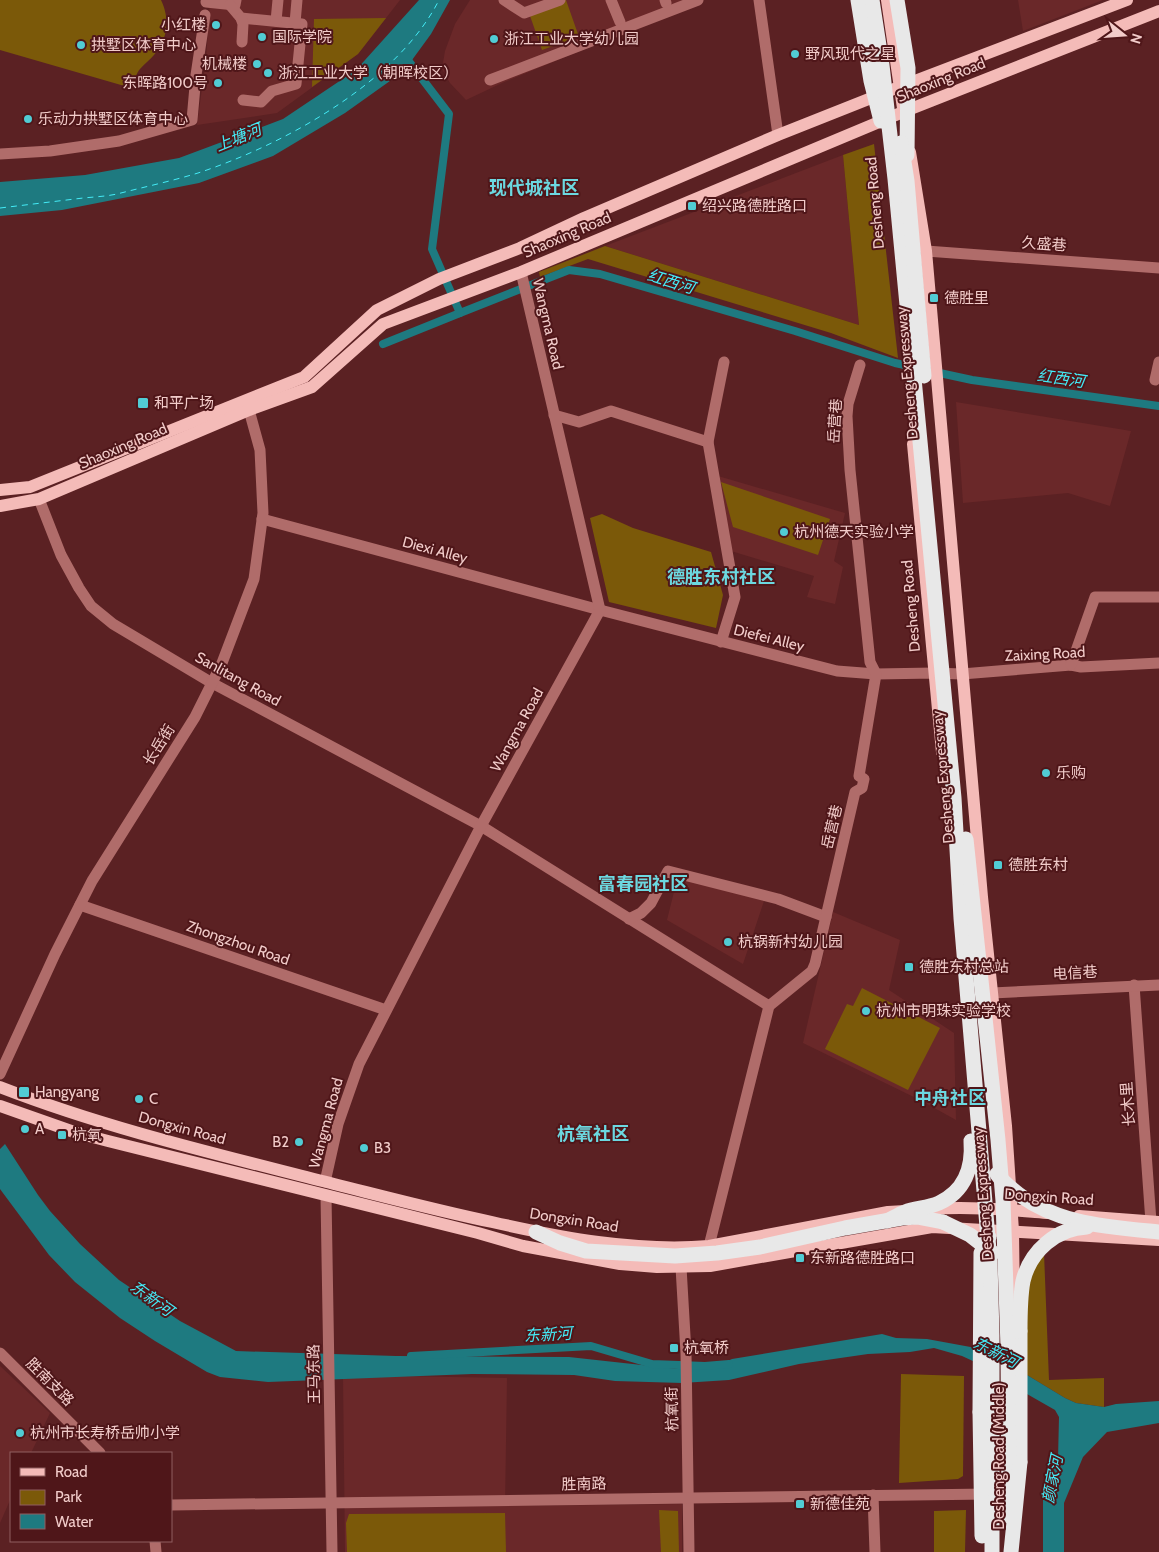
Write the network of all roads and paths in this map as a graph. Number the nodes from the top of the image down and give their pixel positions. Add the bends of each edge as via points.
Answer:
1 (278, 0) edge
2 (296, 0) edge
3 (504, 0) edge
4 (560, 0) edge
5 (611, 0) edge
6 (698, 0) edge
7 (759, 0) edge
8 (858, 0) edge
9 (866, 0) edge
10 (872, 0) edge
11 (881, 0) edge
12 (887, 0) edge
13 (897, 0) edge
14 (1127, 0) edge
15 (206, 2) dead end
16 (233, 2) edge
17 (1159, 11) edge
18 (205, 15) dead end
19 (241, 18) junction
20 (276, 21) junction
21 (620, 22) dead end
22 (295, 23) junction
23 (891, 24) junction
24 (871, 30) junction
25 (242, 42) dead end
26 (490, 80) dead end
27 (899, 87) junction
28 (881, 95) junction
29 (243, 100) dead end
30 (903, 112) junction
31 (884, 121) junction
32 (778, 136) junction
33 (0, 154) edge
34 (901, 180) junction
35 (926, 251) junction
36 (1159, 268) edge
37 (523, 282) junction
38 (724, 362) dead end
39 (1159, 362) edge
40 (860, 365) dead end
41 (1155, 380) dead end
42 (249, 410) junction
43 (554, 415) junction
44 (708, 442) junction
45 (0, 490) edge
46 (39, 499) junction
47 (0, 506) edge
48 (262, 520) junction
49 (1159, 597) edge
50 (600, 610) junction
51 (722, 642) junction
52 (1159, 663) edge
53 (1071, 665) junction
54 (934, 673) junction
55 (876, 674) junction
56 (962, 674) junction
57 (212, 684) junction
58 (481, 826) junction
59 (80, 905) junction
60 (826, 917) junction
61 (961, 918) junction
62 (629, 919) junction
63 (1134, 985) junction
64 (1159, 985) edge
65 (992, 993) junction
66 (769, 1006) junction
67 (386, 1010) junction
68 (0, 1074) edge
69 (0, 1087) edge
70 (0, 1106) edge
71 (971, 1114) junction
72 (325, 1182) junction
73 (326, 1196) junction
74 (1011, 1209) junction
75 (991, 1210) junction
76 (887, 1221) junction
77 (1156, 1225) edge
78 (1104, 1226) junction
79 (992, 1231) junction
80 (1013, 1231) junction
81 (536, 1232) junction
82 (1159, 1240) edge
83 (709, 1246) junction
84 (681, 1267) junction
85 (1020, 1331) junction
86 (0, 1353) edge
87 (99, 1452) edge
88 (997, 1494) junction
89 (874, 1495) junction
90 (688, 1497) junction
91 (331, 1502) junction
92 (172, 1505) edge
93 (332, 1552) edge
94 (689, 1552) edge
95 (875, 1552) edge
96 (982, 1552) edge
97 (992, 1552) edge
98 (997, 1552) edge
99 (1010, 1552) edge
100 (1016, 1552) edge

1 - 20 street
2 - 22 street
3 - 4 street via 524,13
5 - 21 street
6 - 26 street
7 - 32 street
8 - 34 highway, bridge via 871,80
9 - 24 main road, Desheng Road
10 - 34 highway, Desheng Expressway, bridge
11 - 34 highway, Desheng Expressway, bridge
12 - 23 main road
13 - 34 highway, bridge via 908,68
14 - 27 main road, Shaoxing Road
15 - 16 street
16 - 19 street
17 - 30 main road, Shaoxing Road
18 - 33 street via 192,120 119,141
19 - 20 street
19 - 25 street
20 - 22 street
22 - 29 street via 302,24 296,84 272,91 261,102
23 - 24 main road via 888,32 881,35 875,35
23 - 27 main road
24 - 28 main road, Desheng Road
27 - 28 main road, Shaoxing Road
27 - 30 main road
28 - 31 main road, Desheng Road
28 - 32 main road, Shaoxing Road
30 - 31 main road, Shaoxing Road
30 - 35 main road
31 - 37 main road, Shaoxing Road
31 - 54 main road, Desheng Road
32 - 45 main road, Shaoxing Road via 520,248 444,277 377,310 304,378 30,487
34 - 61 highway, Desheng Expressway, bridge via 954,798
34 - 99 highway, Desheng Expressway, bridge via 998,1140 1008,1347
35 - 36 street, 久盛巷
35 - 56 main road
37 - 42 main road, Shaoxing Road via 453,298 383,324 312,387
37 - 43 street, Wangma Road
38 - 44 street
39 - 41 street
40 - 55 street, 岳营巷 via 848,404 850,470 870,662
42 - 46 main road, Shaoxing Road
42 - 48 street, 长岳街 via 260,450
43 - 44 street via 579,422 610,411
43 - 50 street, Wangma Road
44 - 51 street via 735,597
46 - 47 main road, Shaoxing Road
46 - 57 street, Sanlitang Road via 61,555 78,588 92,606 113,624
48 - 50 street, Diexi Alley
48 - 57 street, 长岳街 via 254,579
49 - 53 street via 1095,597
50 - 51 street, Diefei Alley
50 - 58 street, Wangma Road
51 - 55 street, Diefei Alley via 837,671
52 - 53 street, Zaixing Road
53 - 56 street, Zaixing Road
54 - 55 street, Diefei Alley
54 - 56 street, Zaixing Road
54 - 75 main road, Desheng Road via 957,902 984,1115
55 - 60 street, 岳营巷 via 859,776 864,779 862,788 855,792
56 - 65 main road
57 - 58 street, Sanlitang Road
57 - 59 street, 长岳街
58 - 62 street, Sanlitang Road
58 - 67 street, Wangma Road
59 - 67 street, Zhongzhou Road
59 - 68 street, 长岳街
60 - 62 street via 778,899 668,871 651,903
60 - 66 street, 岳营巷 via 812,970
61 - 71 highway, bridge via 957,954
61 - 97 highway, Desheng Expressway, bridge via 990,1262
62 - 66 street, Sanlitang Road
63 - 64 street, 电信巷
63 - 65 street, 电信巷
63 - 77 street, 长木里
65 - 74 main road
66 - 83 street
67 - 72 street, Wangma Road via 352,1079
69 - 72 main road, Dongxin Road via 110,1126
70 - 73 main road, Dongxin Road via 108,1142
71 - 76 highway, bridge via 972,1157 959,1186 941,1202 904,1212
71 - 78 highway, bridge via 999,1178 1017,1194 1063,1218
72 - 81 main road, Dongxin Road
73 - 84 main road, Dongxin Road via 523,1246 620,1264
73 - 91 street, 王马东路
74 - 75 main road, Dongxin Road
74 - 77 main road, Dongxin Road
74 - 80 main road, Desheng Road (Middle)
75 - 79 main road, Desheng Road (Middle)
75 - 83 main road, Dongxin Road via 952,1208 888,1212
76 - 81 highway via 760,1247 675,1256 586,1251
76 - 85 highway, bridge via 916,1217 928,1219 955,1227 982,1243 1002,1264
77 - 78 highway, bridge
78 - 85 highway, bridge via 1064,1231 1042,1246 1033,1257 1024,1279
79 - 80 main road, Dongxin Road
79 - 84 main road, Dongxin Road via 932,1228 710,1266
79 - 88 main road, Desheng Road (Middle)
79 - 96 highway, bridge via 981,1254 980,1281
80 - 82 main road, Dongxin Road
80 - 100 main road, Desheng Road (Middle)
81 - 83 main road, Dongxin Road via 615,1244
84 - 90 street, 杭氧街
85 - 99 highway, bridge via 1020,1462
86 - 87 street, 胜南支路
88 - 89 street, 胜南路
88 - 98 main road, Desheng Road (Middle)
89 - 90 street, 胜南路
89 - 95 street
90 - 91 street, 胜南路
90 - 94 street, 杭氧街
91 - 92 street, 胜南路
91 - 93 street, 王马东路

